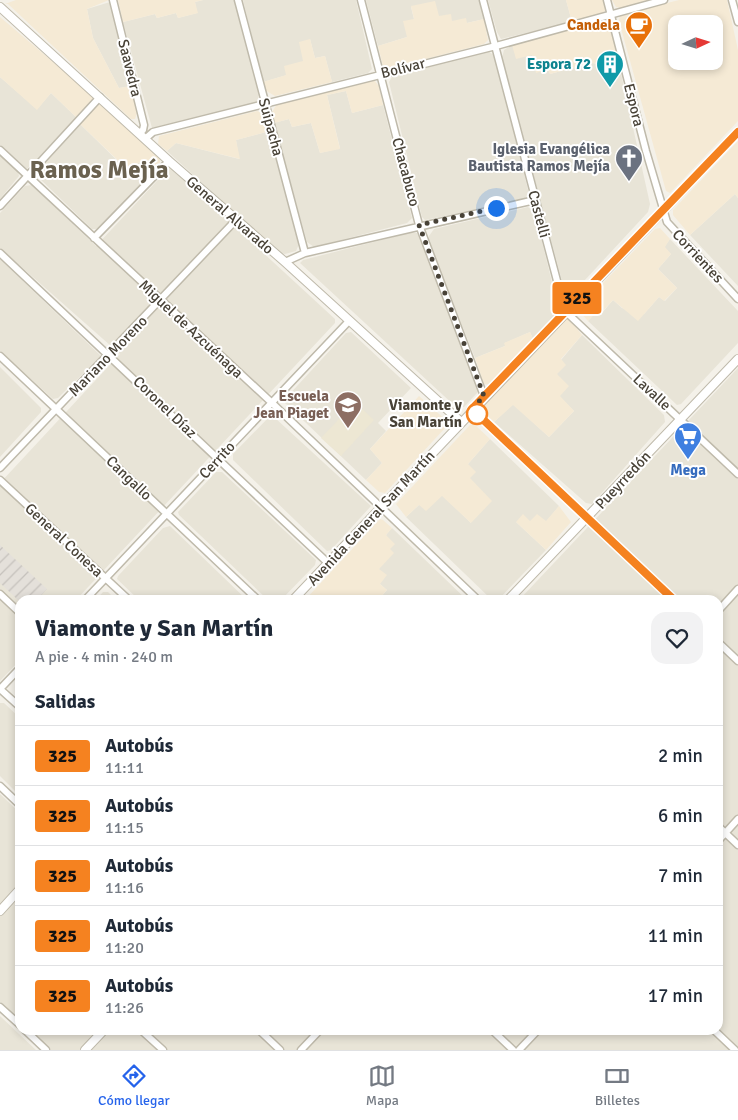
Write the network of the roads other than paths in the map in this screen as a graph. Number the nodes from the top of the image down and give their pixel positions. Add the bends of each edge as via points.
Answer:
1 (113, 0) edge
2 (238, 0) edge
3 (361, 0) edge
4 (483, 0) edge
5 (607, 0) edge
6 (664, 0) edge
7 (732, 0) edge
8 (0, 7) edge
9 (611, 14) junction
10 (738, 22) edge
11 (496, 46) junction
12 (380, 74) junction
13 (100, 96) junction
14 (265, 104) junction
15 (738, 132) edge
16 (142, 136) junction
17 (0, 150) edge
18 (169, 161) junction
19 (28, 176) junction
20 (535, 200) junction
21 (0, 206) edge
22 (662, 210) junction
23 (235, 221) junction
24 (419, 225) junction
25 (94, 238) junction
26 (0, 253) edge
27 (305, 253) junction
28 (285, 262) junction
29 (738, 299) edge
30 (160, 301) junction
31 (566, 311) junction
32 (349, 321) junction
33 (110, 355) junction
34 (0, 356) edge
35 (738, 359) edge
36 (484, 396) junction
37 (271, 402) junction
38 (56, 409) junction
39 (472, 409) junction
40 (680, 419) junction
41 (461, 422) junction
42 (218, 458) junction
43 (0, 468) edge
44 (738, 474) edge
45 (0, 480) edge
46 (382, 508) junction
47 (166, 514) junction
48 (587, 518) junction
49 (328, 563) junction
50 (106, 579) junction
51 (738, 589) edge
52 (0, 594) edge
53 (90, 595) edge
54 (124, 595) edge
55 (253, 595) edge
56 (298, 595) edge
57 (473, 595) edge
58 (513, 595) edge
59 (669, 595) edge
60 (723, 606) edge
61 (15, 608) edge
62 (723, 647) edge
63 (738, 661) edge
64 (15, 673) edge
65 (0, 689) edge
66 (15, 702) edge
67 (0, 786) edge
68 (15, 800) edge
69 (738, 819) edge
70 (725, 833) junction
71 (723, 835) edge
72 (738, 845) edge
73 (15, 895) edge
74 (0, 911) edge
75 (0, 1007) edge
76 (15, 1020) edge
77 (30, 1035) edge
78 (99, 1035) edge
79 (146, 1035) edge
80 (264, 1035) edge
81 (315, 1035) edge
82 (497, 1035) edge
83 (533, 1035) edge
84 (719, 1035) edge
85 (738, 1046) edge
86 (46, 1050) edge
87 (85, 1050) edge
88 (163, 1050) edge
89 (280, 1050) edge
90 (301, 1050) edge
91 (513, 1050) edge
92 (519, 1050) edge
93 (734, 1050) edge

1 - 16 street, Saavedra via 144,125
2 - 14 street, Suipacha
3 - 12 street, Chacabuco
4 - 11 street, Castelli
5 - 9 street, Espora
6 - 9 street, Bolívar
7 - 10 street
8 - 13 street, General Alvarado
9 - 11 street, Bolívar
9 - 22 street, Espora
11 - 12 street, Bolívar
11 - 20 street, Castelli
12 - 14 street, Bolívar
12 - 24 street, Chacabuco
13 - 16 street, General Alvarado
13 - 19 street
14 - 16 street, Bolívar
14 - 27 street, Suipacha
15 - 22 street, Avenida General San Martín
16 - 18 street, General Alvarado
17 - 19 street, Miguel de Azcuénaga
18 - 23 street, General Alvarado
18 - 25 street
19 - 21 street
19 - 25 street, Miguel de Azcuénaga
20 - 24 street
20 - 31 street, Castelli
22 - 29 street, Corrientes via 667,222
22 - 31 street, Avenida General San Martín
23 - 28 street, General Alvarado
23 - 30 street, Mariano Moreno
24 - 27 street
24 - 36 street, Chacabuco
25 - 30 street, Miguel de Azcuénaga
26 - 33 street, Coronel Díaz
27 - 28 street
28 - 32 street, General Alvarado
30 - 33 street, Mariano Moreno
30 - 37 street, Miguel de Azcuénaga
31 - 36 street, Avenida General San Martín
31 - 40 street, Lavalle
32 - 37 street, Cerrito
32 - 41 street, General Alvarado
33 - 38 street, Mariano Moreno
33 - 42 street, Coronel Díaz
34 - 38 street, Cangallo
35 - 40 street, Pueyrredón
36 - 39 street, Avenida General San Martín
37 - 42 street, Cerrito
37 - 46 street, Miguel de Azcuénaga
38 - 43 street, Mariano Moreno
38 - 47 street, Cangallo
39 - 41 street, Avenida General San Martín
39 - 48 street
40 - 44 street, Lavalle
40 - 48 street, Pueyrredón
41 - 46 street, Avenida General San Martín
42 - 47 street, Cerrito
42 - 49 street, Coronel Díaz
45 - 50 street, General Conesa
46 - 49 street, Avenida General San Martín
46 - 57 street, Miguel de Azcuénaga
47 - 50 street, Cerrito
47 - 55 street, Cangallo
48 - 58 street, Pueyrredón
48 - 59 street
49 - 56 street, Avenida General San Martín
50 - 53 street, Cerrito
50 - 54 street, General Conesa
51 - 60 street
52 - 61 street
62 - 63 street
64 - 65 street
65 - 66 street
67 - 68 street
69 - 70 street
70 - 71 street
70 - 72 street
73 - 74 street
75 - 76 street
77 - 86 street
78 - 87 street
79 - 88 street
80 - 89 street
81 - 90 street
82 - 91 street
83 - 92 street
84 - 93 street
85 - 93 street

